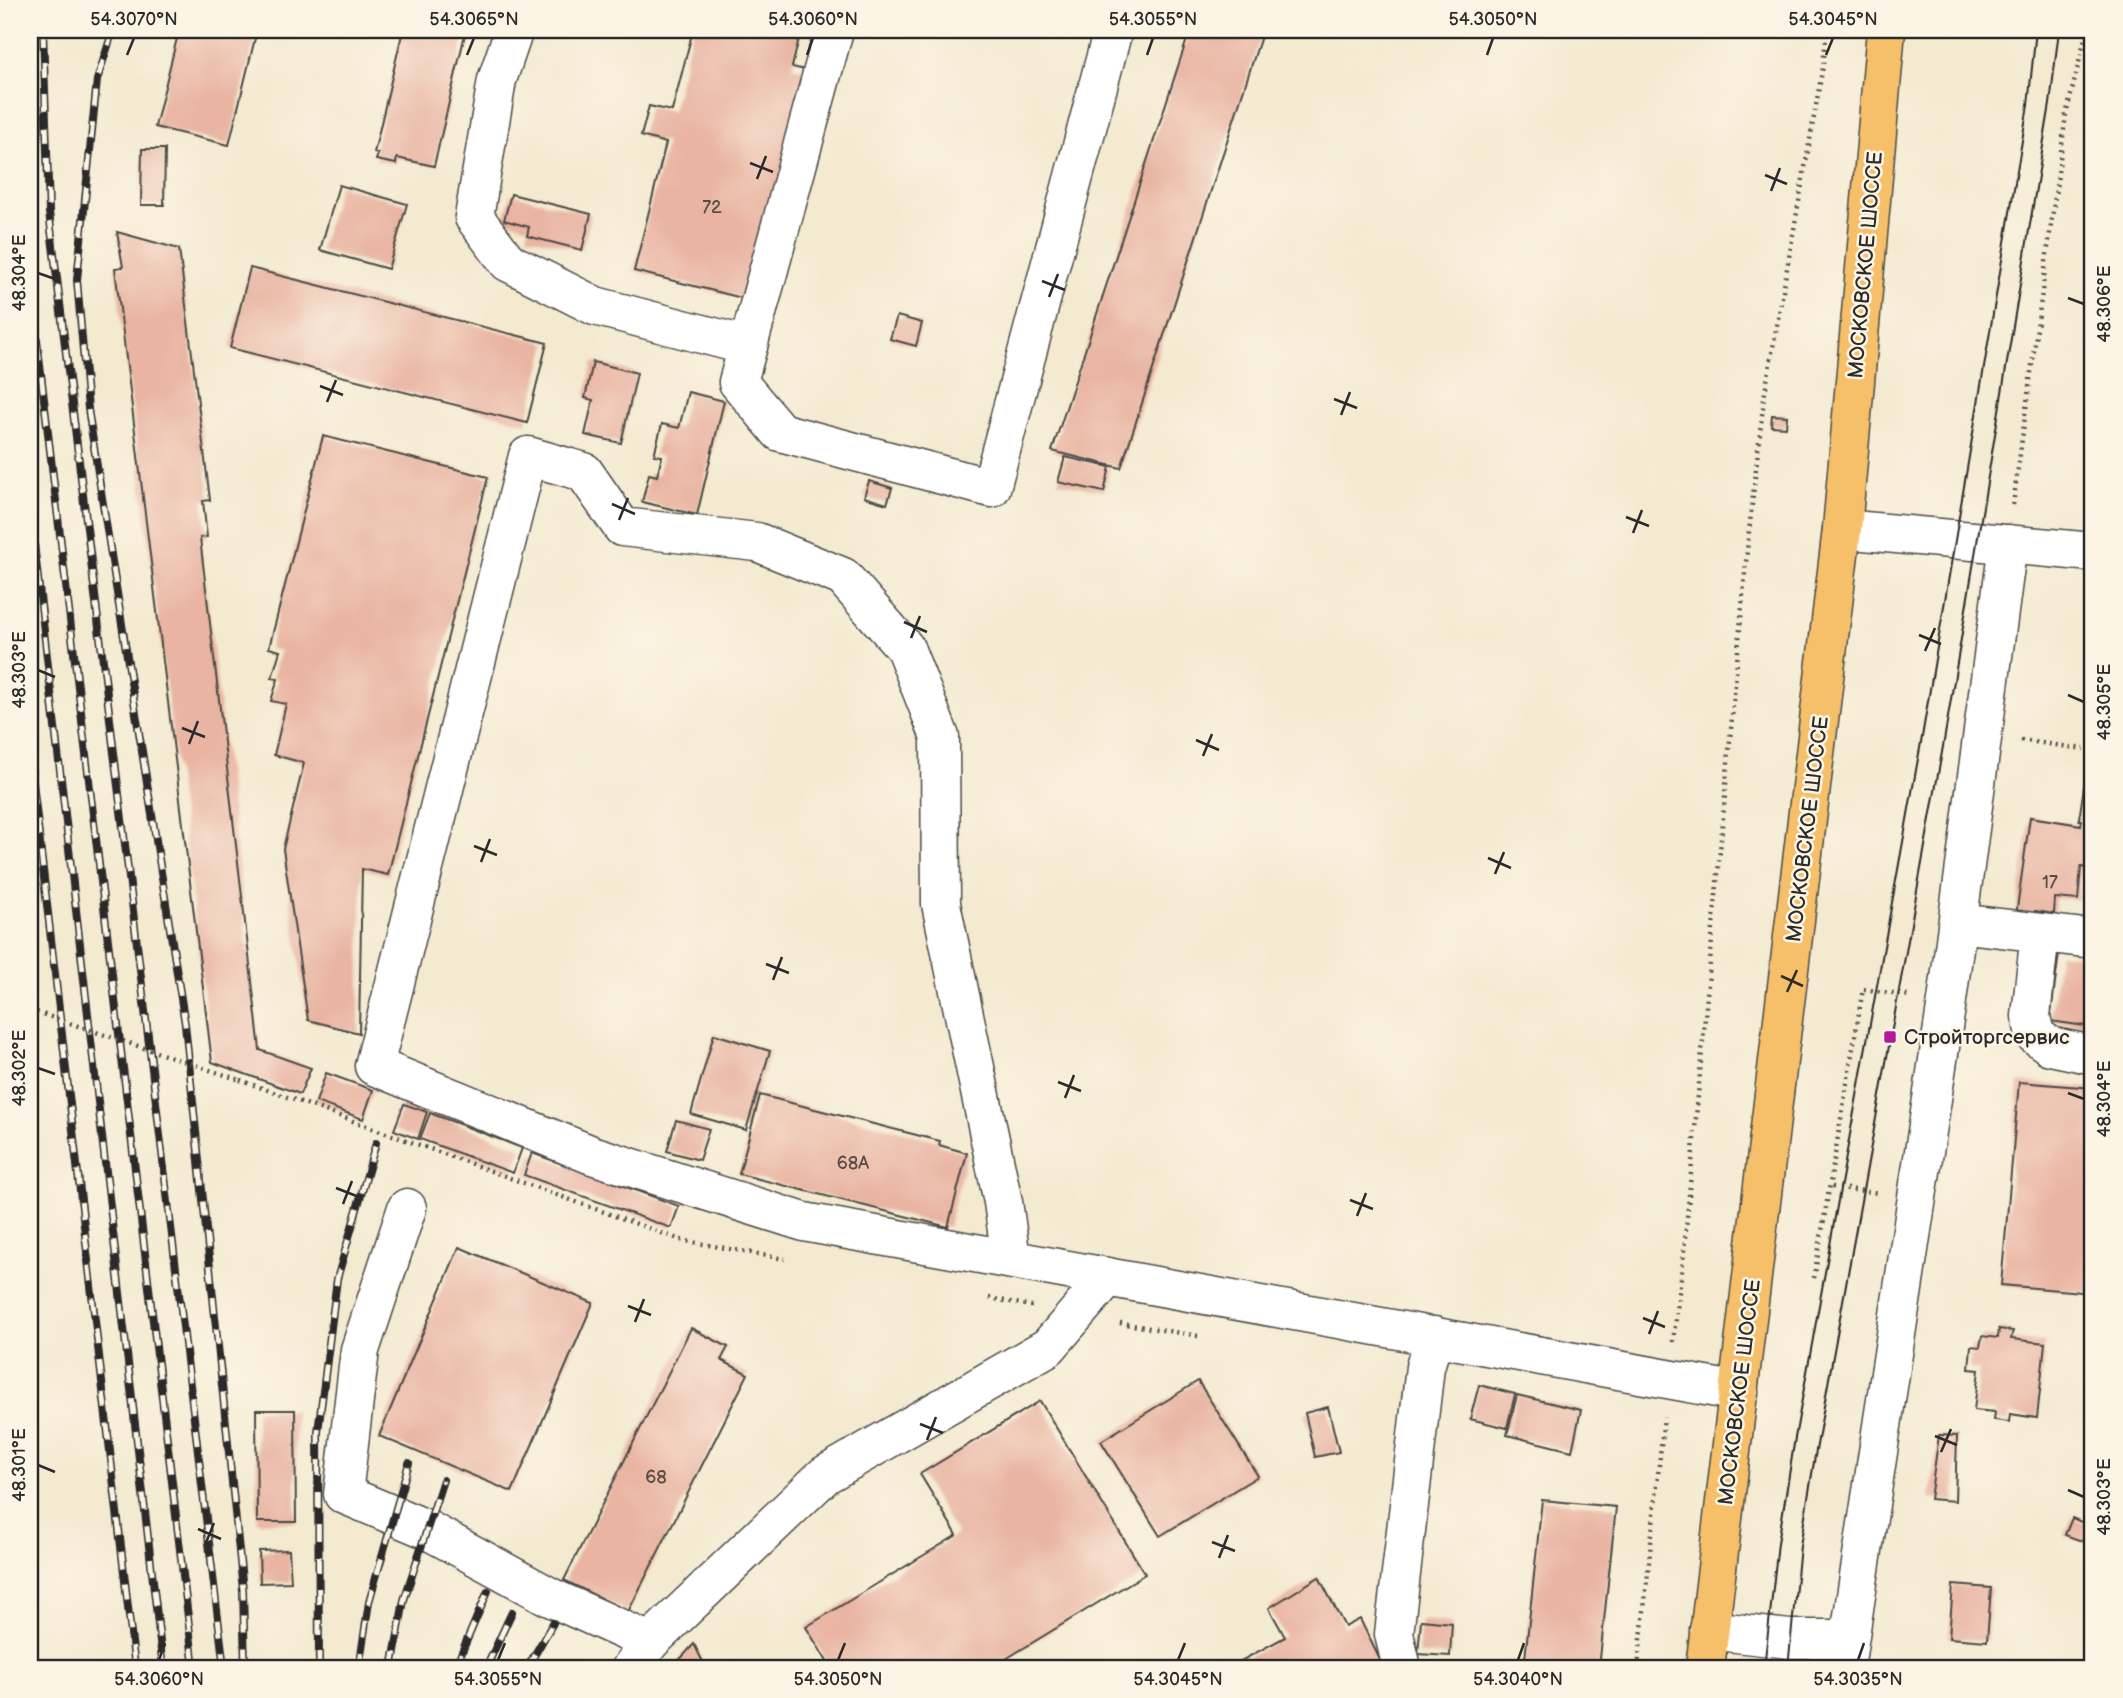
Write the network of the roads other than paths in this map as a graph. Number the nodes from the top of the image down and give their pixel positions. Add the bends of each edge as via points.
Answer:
1 (513, 30) edge
2 (834, 30) edge
3 (1113, 30) edge
4 (1886, 30) edge
5 (748, 346) junction
6 (1842, 529) junction
7 (2008, 544) junction
8 (2093, 551) edge
9 (1958, 923) junction
10 (2040, 933) junction
11 (2093, 939) edge
12 (2093, 1055) edge
13 (407, 1208) dead end
14 (1011, 1259) junction
15 (1108, 1277) junction
16 (1434, 1336) junction
17 (1739, 1392) junction
18 (1709, 1630) junction
19 (1846, 1654) edge
20 (640, 1655) edge
21 (1402, 1668) edge
22 (1705, 1668) edge

1 - 5 lane via 497,79 474,217 508,262 595,306
2 - 5 lane
3 - 5 lane via 991,488 780,432 738,383
4 - 6 main road, МОСКОВСКОЕ ШОССЕ
6 - 7 lane
6 - 17 main road, МОСКОВСКОЕ ШОССЕ
7 - 8 lane
7 - 9 lane
9 - 10 lane
9 - 19 lane
10 - 11 lane
10 - 12 lane via 2031,1017 2035,1035 2050,1046
13 - 20 lane via 360,1350 343,1494 426,1529 550,1597
14 - 14 lane via 804,1222 592,1154 374,1066 528,456 584,472 622,527 757,542 843,577 905,649 940,737 941,904
14 - 15 lane
15 - 16 lane
15 - 20 lane via 1048,1347 825,1475
16 - 17 lane
16 - 21 lane via 1425,1367 1394,1634
17 - 18 main road, МОСКОВСКОЕ ШОССЕ
18 - 19 lane via 1790,1639
18 - 22 main road, МОСКОВСКОЕ ШОССЕ

